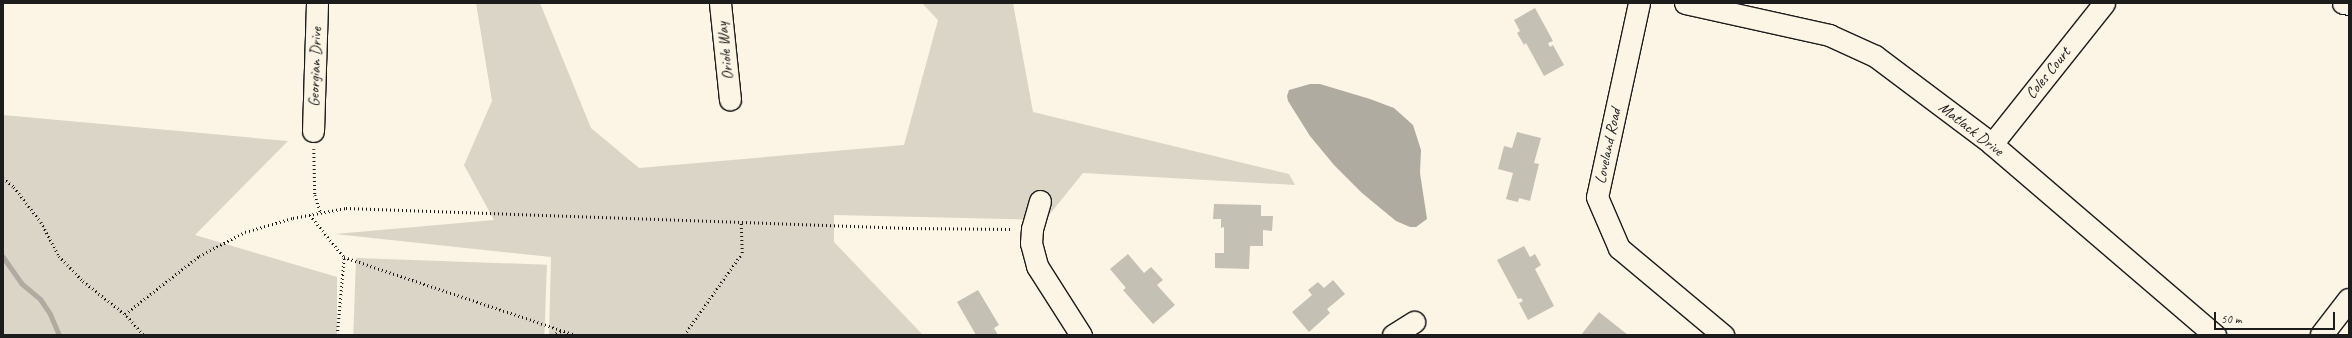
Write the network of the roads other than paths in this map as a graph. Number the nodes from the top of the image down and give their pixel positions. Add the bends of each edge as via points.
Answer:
1 (317, 3) edge
2 (720, 3) edge
3 (1639, 3) edge
4 (1685, 3) edge
5 (2104, 3) edge
6 (2343, 3) edge
7 (2349, 4) edge
8 (730, 98) dead end
9 (313, 131) road end
10 (1992, 144) junction
11 (1040, 201) dead end
12 (2349, 300) edge
13 (1414, 322) dead end
14 (1081, 335) edge
15 (1393, 335) edge
16 (1723, 335) edge
17 (2215, 335) edge
18 (2322, 335) edge

1 - 9 street, Georgian Drive
2 - 8 street, Oriole Way
3 - 16 street, Loveland Road via 1597,197 1619,248
4 - 10 street, Matlack Drive via 1836,38 1875,56
5 - 10 street, Coles Court
6 - 7 street
10 - 17 street, Matlack Drive
11 - 14 street via 1032,229 1031,244 1037,266
12 - 18 main road
13 - 15 street

